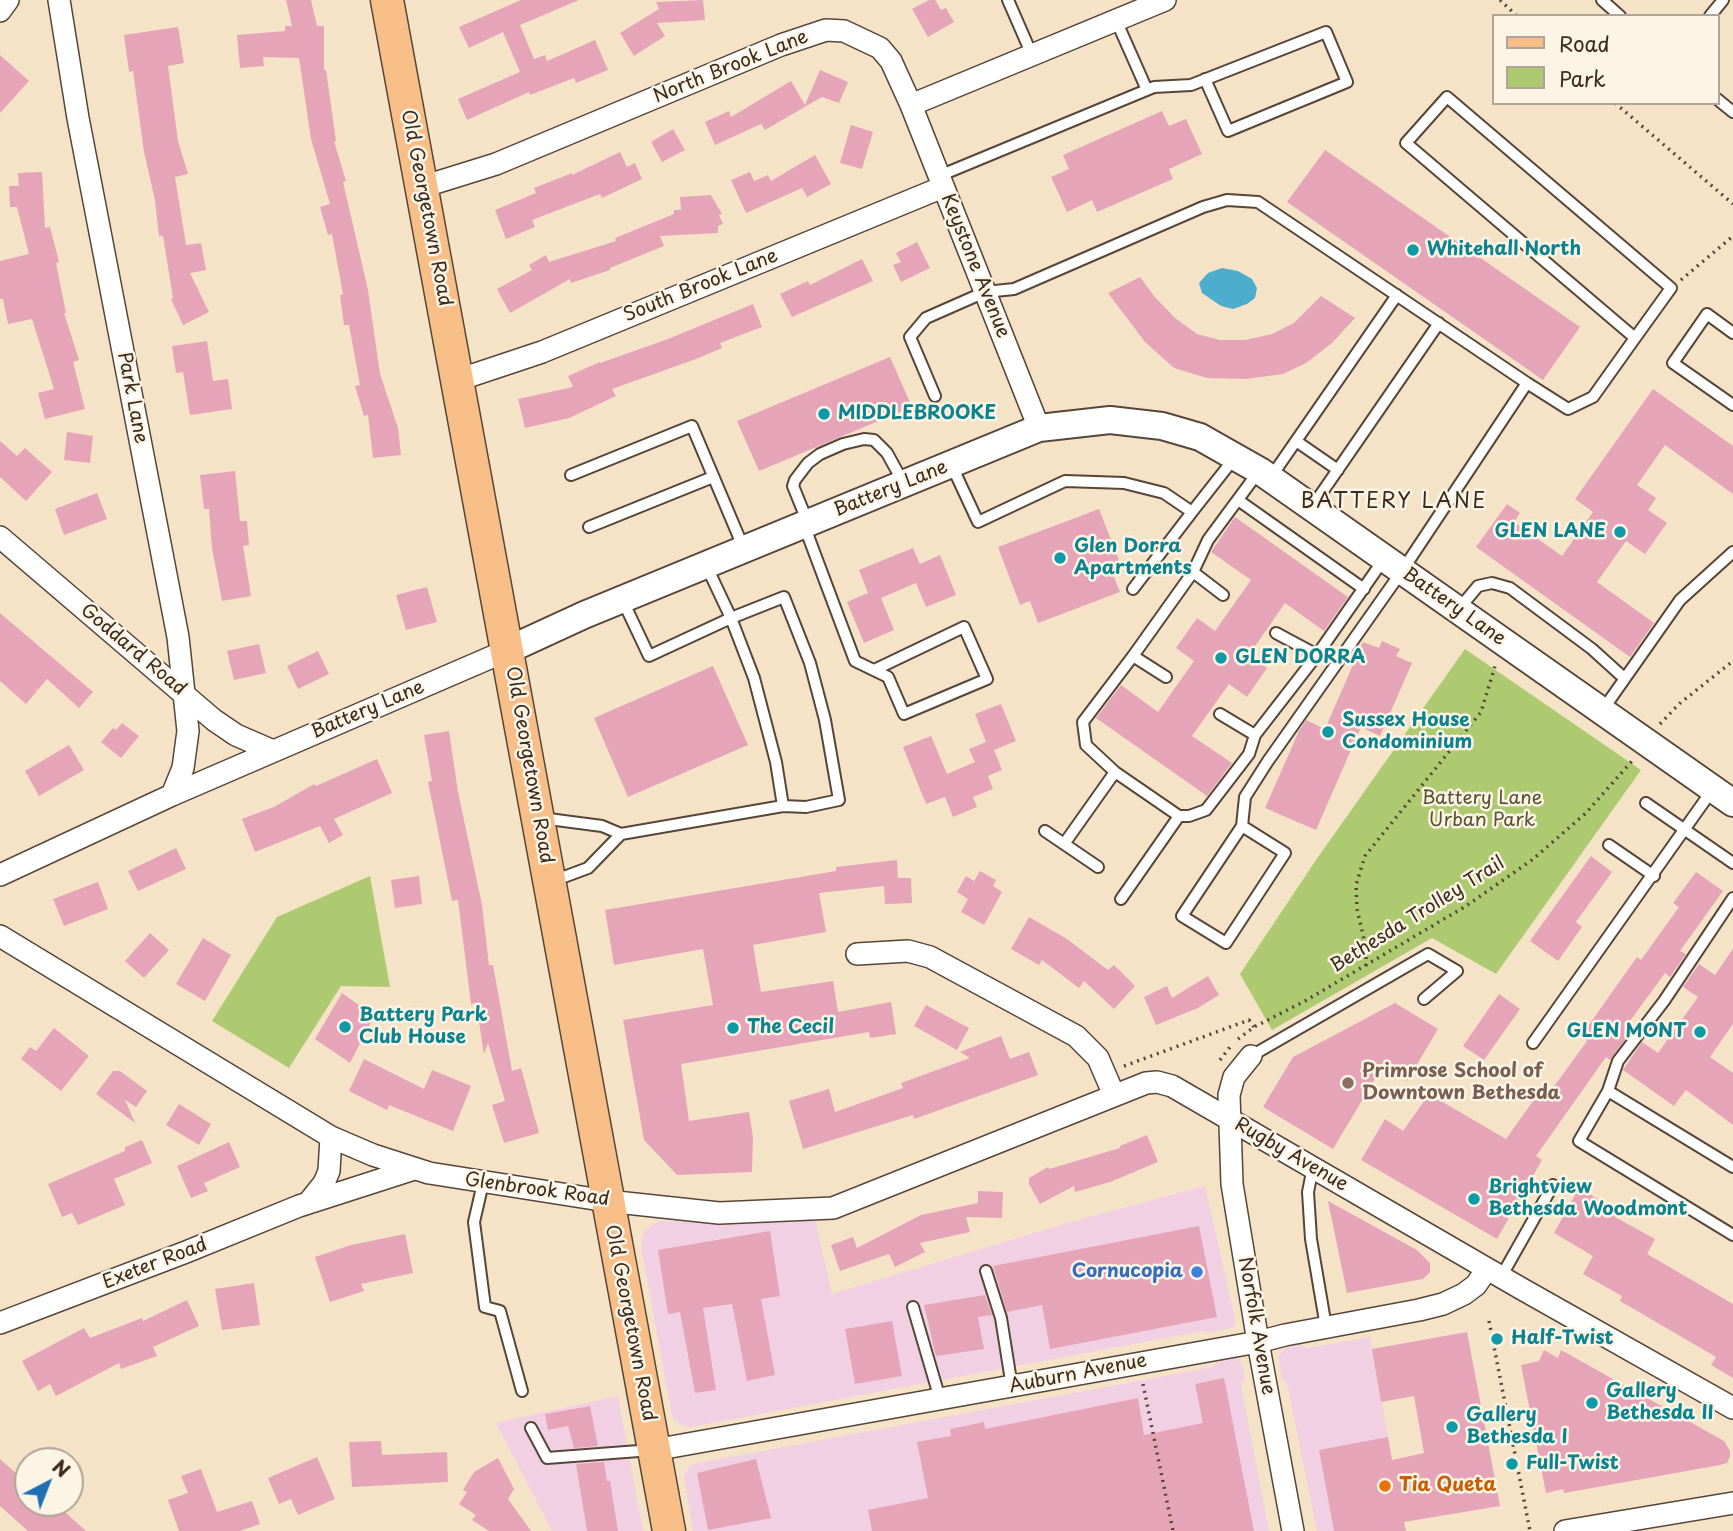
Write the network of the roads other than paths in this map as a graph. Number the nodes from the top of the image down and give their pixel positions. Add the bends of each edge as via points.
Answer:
1 (8, 0) edge
2 (59, 0) edge
3 (387, 0) edge
4 (1008, 0) edge
5 (1165, 0) edge
6 (1602, 0) edge
7 (1723, 0) edge
8 (0, 11) edge
9 (1618, 14) edge
10 (1712, 14) edge
11 (1116, 20) junction
12 (1032, 55) junction
13 (1205, 79) junction
14 (1147, 90) junction
15 (1719, 101) edge
16 (911, 105) junction
17 (1733, 112) edge
18 (941, 181) junction
19 (422, 187) junction
20 (985, 292) junction
21 (1397, 295) junction
22 (1439, 323) junction
23 (1733, 333) edge
24 (1635, 338) junction
25 (458, 380) junction
26 (1527, 383) junction
27 (935, 396) dead end
28 (1733, 405) edge
29 (1040, 428) junction
30 (1296, 441) junction
31 (1236, 456) junction
32 (951, 464) junction
33 (1338, 470) junction
34 (1265, 474) junction
35 (571, 475) dead end
36 (713, 477) junction
37 (904, 484) junction
38 (1238, 500) junction
39 (1312, 507) junction
40 (1192, 512) junction
41 (806, 524) junction
42 (589, 527) dead end
43 (0, 537) edge
44 (744, 549) junction
45 (1733, 552) edge
46 (706, 565) junction
47 (1393, 565) junction
48 (1193, 572) junction
49 (1363, 589) junction
50 (1133, 590) dead end
51 (1223, 595) dead end
52 (622, 599) junction
53 (1458, 610) junction
54 (731, 618) junction
55 (1276, 634) dead end
56 (508, 650) junction
57 (1317, 655) junction
58 (1133, 656) junction
59 (874, 670) junction
60 (1166, 677) dead end
61 (1624, 678) junction
62 (183, 692) junction
63 (1602, 711) junction
64 (1220, 714) dead end
65 (1255, 735) junction
66 (273, 751) junction
67 (1115, 772) junction
68 (172, 795) junction
69 (1723, 796) edge
70 (1646, 803) dead end
71 (783, 806) junction
72 (1179, 816) junction
73 (538, 817) junction
74 (1242, 826) junction
75 (1045, 831) dead end
76 (1685, 831) junction
77 (621, 834) junction
78 (1064, 844) junction
79 (1609, 845) dead end
80 (1733, 863) edge
81 (1098, 867) dead end
82 (0, 875) edge
83 (1654, 876) junction
84 (550, 883) junction
85 (1733, 898) edge
86 (1121, 900) dead end
87 (0, 936) edge
88 (858, 954) dead end
89 (1424, 999) dead end
90 (1533, 1043) dead end
91 (1251, 1056) joint
92 (1608, 1091) junction
93 (1114, 1094) junction
94 (1230, 1119) junction
95 (331, 1137) junction
96 (1313, 1167) junction
97 (1733, 1167) edge
98 (414, 1169) junction
99 (483, 1183) junction
100 (1553, 1185) dead end
101 (607, 1201) junction
102 (309, 1203) junction
103 (1733, 1235) edge
104 (986, 1271) dead end
105 (1494, 1273) junction
106 (913, 1307) dead end
107 (0, 1323) edge
108 (1326, 1327) junction
109 (1258, 1342) junction
110 (1012, 1387) junction
111 (522, 1391) dead end
112 (940, 1399) junction
113 (1733, 1408) edge
114 (531, 1428) dead end
115 (654, 1450) junction
116 (1733, 1503) edge
117 (669, 1531) edge
118 (1293, 1531) edge
119 (1565, 1531) edge

1 - 8 street
2 - 62 street, Park Lane via 178,637
3 - 19 main road, Old Georgetown Road
4 - 12 lane
5 - 11 street
6 - 9 lane
7 - 10 lane
11 - 12 street
11 - 14 lane
12 - 16 street
13 - 13 lane via 1326,32 1347,82 1228,131
13 - 14 lane
14 - 18 lane
15 - 17 lane
16 - 18 street, Keystone Avenue
16 - 19 street, North Brook Lane via 880,48 844,31 826,30 781,44 496,164
18 - 20 street, Keystone Avenue
18 - 25 street, South Brook Lane via 542,352
19 - 25 main road, Old Georgetown Road
20 - 21 lane via 1014,289 1227,200 1258,202
20 - 27 lane via 926,318 910,337
20 - 29 street, Keystone Avenue
21 - 22 lane
21 - 30 lane
22 - 26 lane
22 - 33 lane
23 - 28 lane via 1707,314 1673,363
24 - 24 lane via 1671,288 1447,97 1406,143
24 - 26 lane via 1593,397 1567,409
25 - 56 main road, Old Georgetown Road
26 - 47 lane
29 - 31 street, Battery Lane via 1110,421 1162,426 1200,437
29 - 32 street, Battery Lane
30 - 33 lane
30 - 34 lane
31 - 34 street, Battery Lane
31 - 40 lane
32 - 37 street, Battery Lane
32 - 40 lane via 978,522 1065,481 1124,483 1164,493
33 - 39 lane
34 - 38 lane
34 - 39 street, Battery Lane
35 - 36 lane via 692,426
36 - 42 lane
36 - 44 lane
37 - 41 street, Battery Lane
37 - 41 lane via 874,440 843,443 808,463 795,480
38 - 48 lane via 1208,540
38 - 49 lane
39 - 47 street, Battery Lane
40 - 50 lane
41 - 44 street, Battery Lane
41 - 59 lane via 855,661
43 - 62 street, Goddard Road
44 - 46 street, Battery Lane
45 - 61 lane via 1679,600
46 - 52 street, Battery Lane
46 - 54 lane
47 - 49 lane
47 - 53 street, Battery Lane
47 - 74 lane via 1244,797
48 - 51 lane
48 - 58 lane
49 - 57 lane
52 - 54 lane via 649,656
52 - 56 street, Battery Lane
53 - 61 lane via 1478,586 1492,583 1510,588
53 - 63 street, Battery Lane
54 - 71 lane via 754,678
54 - 71 lane via 784,597 810,663 839,800
55 - 57 lane
56 - 66 street, Battery Lane
56 - 73 main road, Old Georgetown Road
57 - 65 lane
58 - 60 lane
58 - 67 lane via 1083,722 1086,745
59 - 59 lane via 888,677 905,714 987,678 964,627
61 - 63 lane
62 - 66 street, Goddard Road via 236,735
62 - 68 street, Park Lane via 188,732 183,768
63 - 69 street, Battery Lane
64 - 65 lane
65 - 72 lane via 1249,754 1206,810
66 - 68 street, Battery Lane
67 - 72 lane
67 - 78 lane
68 - 82 street, Battery Lane
69 - 76 lane
70 - 76 lane
71 - 77 lane
72 - 86 lane
73 - 77 lane via 603,826
73 - 84 main road, Old Georgetown Road
74 - 74 lane via 1182,916 1226,943 1284,853
75 - 78 lane
76 - 80 lane
76 - 83 lane
77 - 84 lane via 588,868
78 - 81 lane
79 - 83 lane
83 - 90 lane
84 - 101 main road, Old Georgetown Road
85 - 92 lane via 1618,1061
87 - 95 street, Glenbrook Road
88 - 93 street via 908,951 930,957 1076,1036 1098,1058
89 - 91 lane via 1457,971 1428,954
91 - 94 street via 1234,1077
92 - 97 lane
92 - 103 lane via 1579,1141
93 - 94 street, Rugby Avenue via 1157,1082
93 - 101 street, Glenbrook Road via 834,1208 719,1213
94 - 96 street, Rugby Avenue
94 - 109 street, Norfolk Avenue via 1232,1184
95 - 98 street, Glenbrook Road
95 - 102 street via 329,1171
96 - 105 street, Rugby Avenue
96 - 108 lane via 1308,1192 1311,1239
98 - 99 street, Glenbrook Road
98 - 102 street, Exeter Road
99 - 101 street, Glenbrook Road
99 - 111 lane via 474,1222 485,1307 500,1311
100 - 105 lane
101 - 115 main road, Old Georgetown Road
102 - 107 street, Exeter Road
104 - 110 lane via 1001,1318
105 - 108 street, Auburn Avenue via 1443,1304
105 - 113 street, Rugby Avenue
106 - 112 lane
108 - 109 street, Auburn Avenue
109 - 110 street, Auburn Avenue
109 - 118 street, Norfolk Avenue
110 - 112 street, Auburn Avenue
112 - 115 street, Auburn Avenue
114 - 115 lane via 547,1458
115 - 117 main road, Old Georgetown Road
116 - 119 street

